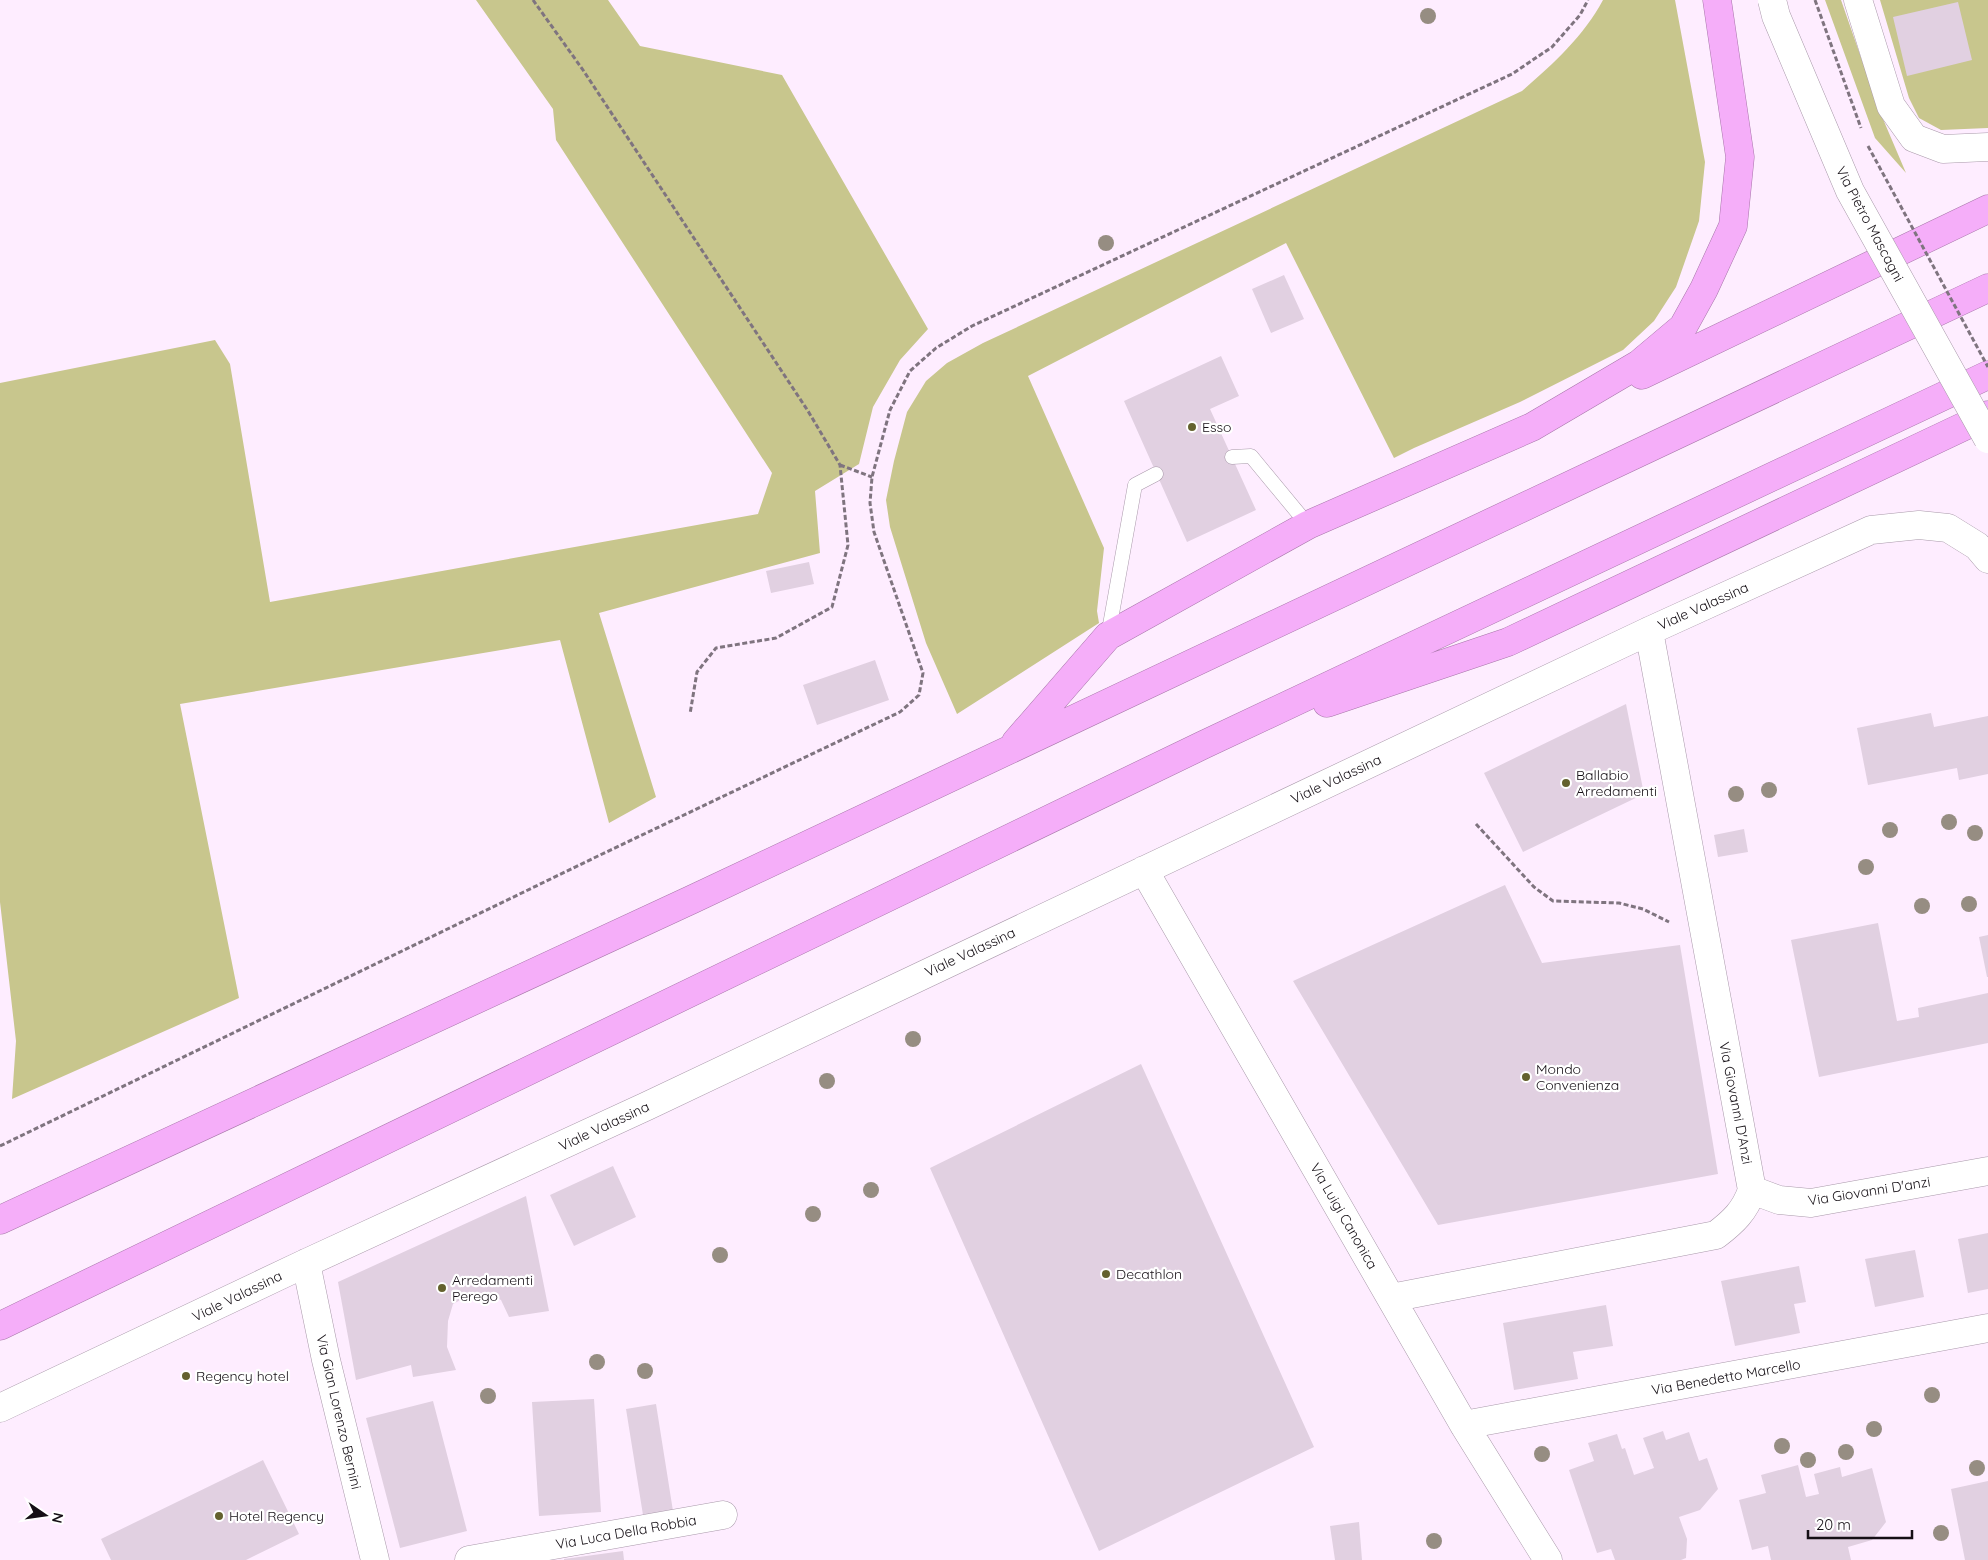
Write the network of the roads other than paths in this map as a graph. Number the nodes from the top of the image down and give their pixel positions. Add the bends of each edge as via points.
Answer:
1 (1717, 0) edge
2 (1772, 0) edge
3 (1858, 0) edge
4 (1988, 147) edge
5 (1988, 209) edge
6 (1988, 288) edge
7 (1988, 375) edge
8 (1988, 415) edge
9 (1532, 427) junction
10 (1988, 439) edge
11 (1232, 456) dead end
12 (1156, 474) dead end
13 (1308, 525) junction
14 (1988, 559) edge
15 (1649, 630) junction
16 (1108, 636) junction
17 (1203, 746) junction
18 (1009, 751) junction
19 (1144, 870) junction
20 (1988, 1171) edge
21 (1752, 1190) junction
22 (0, 1220) edge
23 (306, 1263) junction
24 (1391, 1298) junction
25 (0, 1326) edge
26 (1988, 1328) edge
27 (0, 1408) edge
28 (1464, 1425) junction
29 (723, 1515) dead end
30 (375, 1560) edge
31 (469, 1560) edge
32 (1548, 1560) edge

1 - 9 highway via 1740,157 1733,226 1683,327 1639,364
2 - 10 street, Via Pietro Mascagni, bridge via 1850,191
3 - 4 street via 1891,106 1914,138 1943,149
5 - 9 highway
6 - 18 highway
7 - 17 highway
8 - 17 highway via 1508,642
9 - 13 highway
11 - 13 lane via 1251,456
12 - 16 lane via 1135,485
13 - 16 highway
14 - 15 street, Viale Valassina via 1977,546 1948,528 1919,525 1871,530
15 - 19 street, Viale Valassina
15 - 21 street, Via Giovanni D'Anzi
16 - 18 highway
17 - 25 highway
18 - 22 highway
19 - 23 street, Viale Valassina via 647,1106
19 - 24 street, Via Luigi Canonica
20 - 21 street, Via Giovanni D'anzi via 1811,1203 1779,1200
21 - 24 street via 1748,1204 1735,1221 1716,1235
23 - 27 street, Viale Valassina
23 - 30 street, Via Gian Lorenzo Bernini
24 - 28 street, Via Luigi Canonica
26 - 28 street, Via Benedetto Marcello
28 - 32 street, Via Luigi Canonica
29 - 31 street, Via Luca Della Robbia

